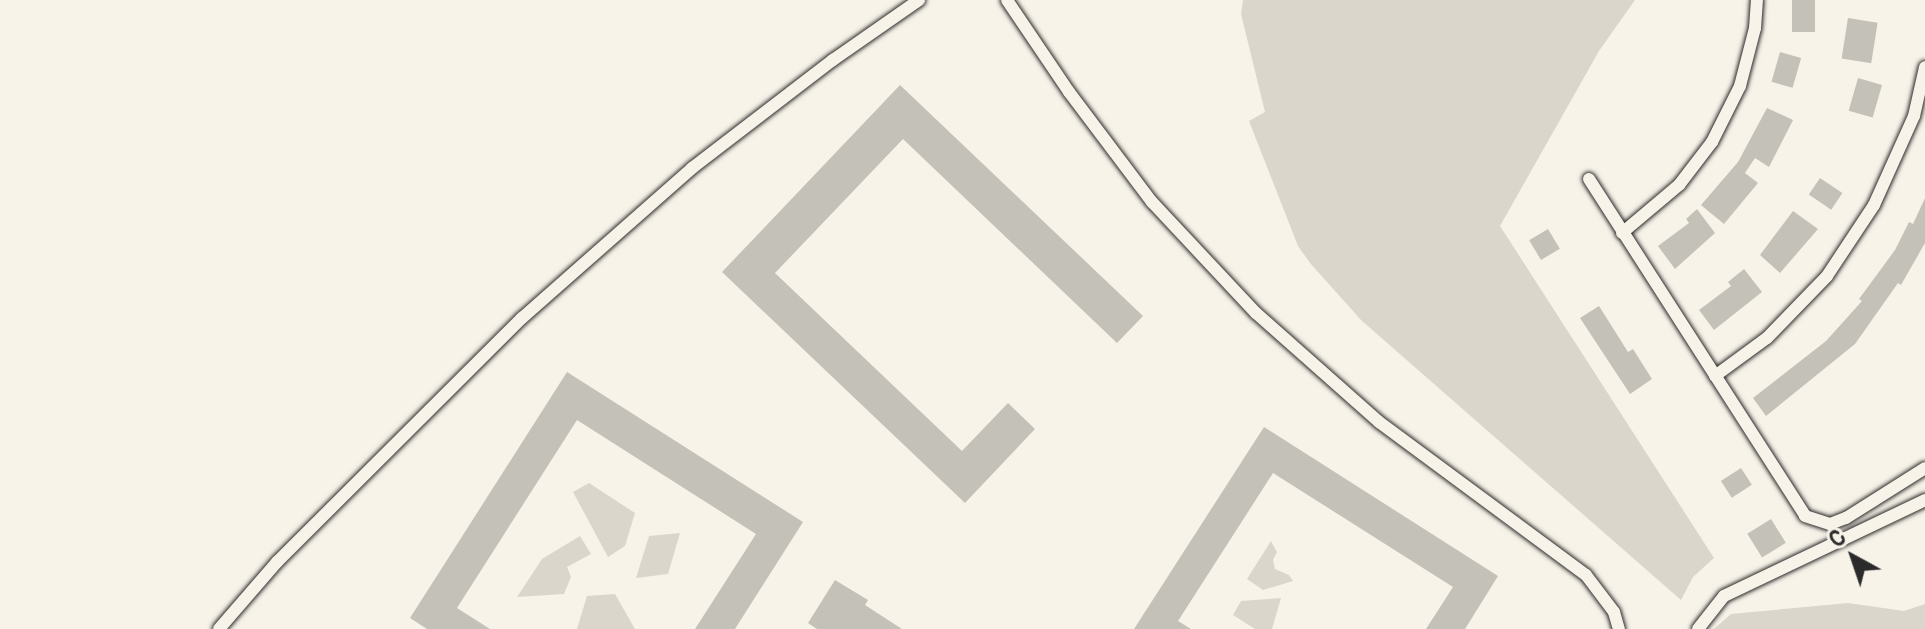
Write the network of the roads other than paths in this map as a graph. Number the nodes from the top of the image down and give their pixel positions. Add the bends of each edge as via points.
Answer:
1 (919, 0) edge
2 (1007, 0) edge
3 (1757, 0) edge
4 (1925, 67) edge
5 (1589, 179) dead end
6 (1622, 233) junction
7 (1715, 376) junction
8 (1925, 468) edge
9 (1925, 500) edge
10 (219, 629) edge
11 (1619, 629) edge
12 (1698, 629) edge

1 - 10 street via 692,168 522,318 277,562
2 - 11 street via 1152,202 1256,313 1379,422 1586,575 1614,612
3 - 6 street via 1740,86 1712,142 1679,185
4 - 7 street via 1914,116 1874,205 1827,276 1767,338
5 - 6 street
6 - 7 street
7 - 8 street via 1796,506 1815,522 1846,518
9 - 12 street via 1724,596

